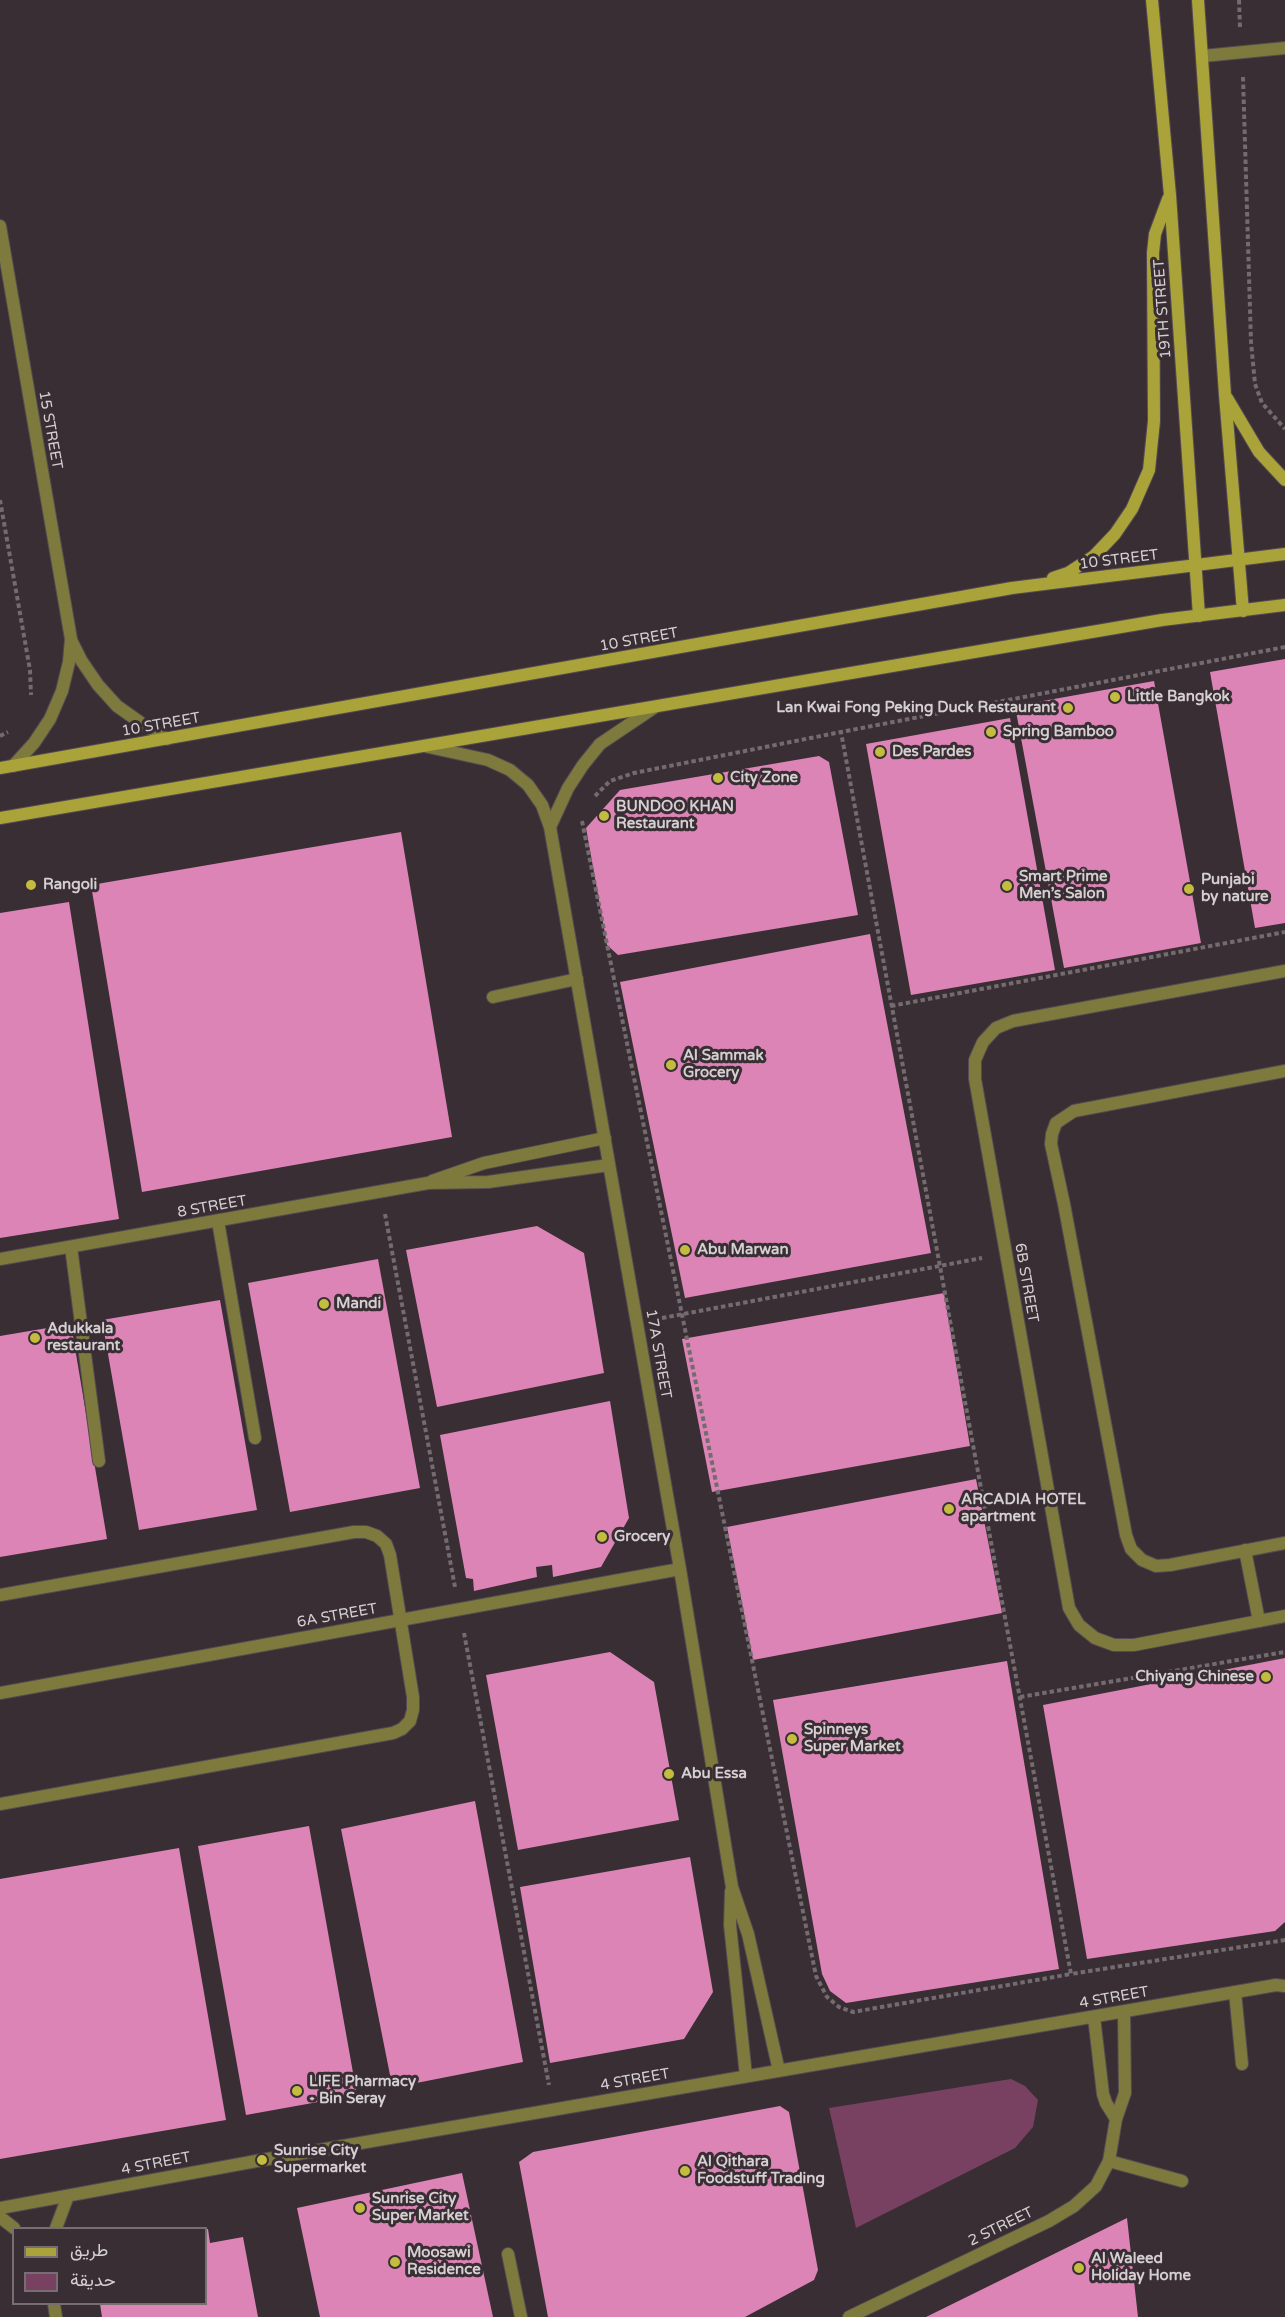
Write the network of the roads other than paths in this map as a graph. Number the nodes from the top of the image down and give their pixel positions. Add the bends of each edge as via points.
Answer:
1 (1152, 0) edge
2 (1198, 0) edge
3 (1285, 48) edge
4 (1203, 56) junction
5 (1170, 195) junction
6 (0, 226) edge
7 (1225, 395) junction
8 (1285, 480) edge
9 (1285, 554) edge
10 (1237, 560) junction
11 (1195, 566) junction
12 (1033, 586) junction
13 (1285, 605) edge
14 (1243, 610) junction
15 (1199, 616) junction
16 (71, 639) junction
17 (658, 705) junction
18 (167, 739) junction
19 (422, 746) junction
20 (6, 767) edge
21 (0, 818) edge
22 (550, 827) junction
23 (1285, 971) edge
24 (577, 979) junction
25 (493, 997) dead end
26 (1285, 1071) edge
27 (605, 1138) junction
28 (609, 1165) junction
29 (428, 1183) junction
30 (218, 1221) junction
31 (71, 1247) junction
32 (0, 1259) edge
33 (255, 1438) dead end
34 (99, 1461) dead end
35 (1285, 1543) edge
36 (1245, 1550) junction
37 (680, 1569) junction
38 (0, 1595) edge
39 (1285, 1616) edge
40 (400, 1620) junction
41 (1259, 1621) junction
42 (0, 1693) edge
43 (0, 1804) edge
44 (732, 1887) junction
45 (1282, 1984) edge
46 (1235, 1992) junction
47 (1124, 2012) junction
48 (1094, 2017) junction
49 (1242, 2064) dead end
50 (779, 2071) junction
51 (746, 2076) junction
52 (1116, 2119) junction
53 (1109, 2161) junction
54 (1182, 2181) dead end
55 (68, 2196) junction
56 (0, 2208) edge
57 (0, 2217) edge
58 (12, 2227) edge
59 (57, 2227) edge
60 (508, 2254) dead end
61 (521, 2317) edge
62 (849, 2317) edge

1 - 5 main road, 19TH STREET
2 - 4 main road
3 - 4 street
4 - 7 main road
5 - 11 main road, 19TH STREET
5 - 12 main road via 1155,234 1153,253 1154,421 1149,470 1132,509 1094,556 1068,573
6 - 16 street, 15 STREET
7 - 8 main road via 1259,452
7 - 10 main road
9 - 10 main road, 10 STREET
10 - 11 main road, 10 STREET
10 - 14 main road
11 - 12 main road, 10 STREET
11 - 15 main road, 19TH STREET
12 - 18 main road, 10 STREET
13 - 14 main road
14 - 15 main road
15 - 17 main road
16 - 18 street, 15 STREET via 98,685 117,706
16 - 20 street, 15 STREET via 62,691 50,719 34,743
17 - 19 main road
17 - 22 street via 600,744 568,788
18 - 20 main road, 10 STREET
19 - 21 main road
19 - 22 street, 17A STREET via 488,760 510,770 528,785 542,805
22 - 24 street, 17A STREET
23 - 41 street, 6B STREET via 1013,1021 996,1028 983,1042 975,1060 975,1079 1069,1608 1079,1625 1095,1638 1114,1645
24 - 25 street
24 - 27 street, 17A STREET
26 - 36 street via 1074,1111 1056,1123 1051,1144 1131,1549 1156,1566
27 - 28 street, 17A STREET
27 - 29 street, 8 STREET via 484,1163
28 - 29 street, 8 STREET via 488,1182
28 - 37 street, 17A STREET
29 - 30 street, 8 STREET
30 - 31 street, 8 STREET
30 - 33 street
31 - 32 street, 8 STREET
31 - 34 street
35 - 36 street
36 - 41 street
37 - 40 street, 6A STREET
37 - 44 street, 17A STREET
38 - 40 street via 366,1532 386,1544
39 - 41 street, 6B STREET
40 - 42 street, 6A STREET
40 - 43 street via 414,1710 402,1729
44 - 50 street via 748,1934
44 - 51 street via 730,1925
45 - 46 street, 4 STREET
46 - 47 street, 4 STREET
46 - 49 street
47 - 48 street, 4 STREET
47 - 52 street, 2 STREET via 1125,2093
48 - 50 street, 4 STREET
48 - 52 street via 1103,2094
50 - 51 street, 4 STREET
51 - 55 street, 4 STREET
52 - 53 street, 2 STREET
53 - 54 street
53 - 62 street, 2 STREET via 1096,2186 1049,2221
55 - 56 street, 4 STREET
55 - 59 street
57 - 58 street
60 - 61 street

